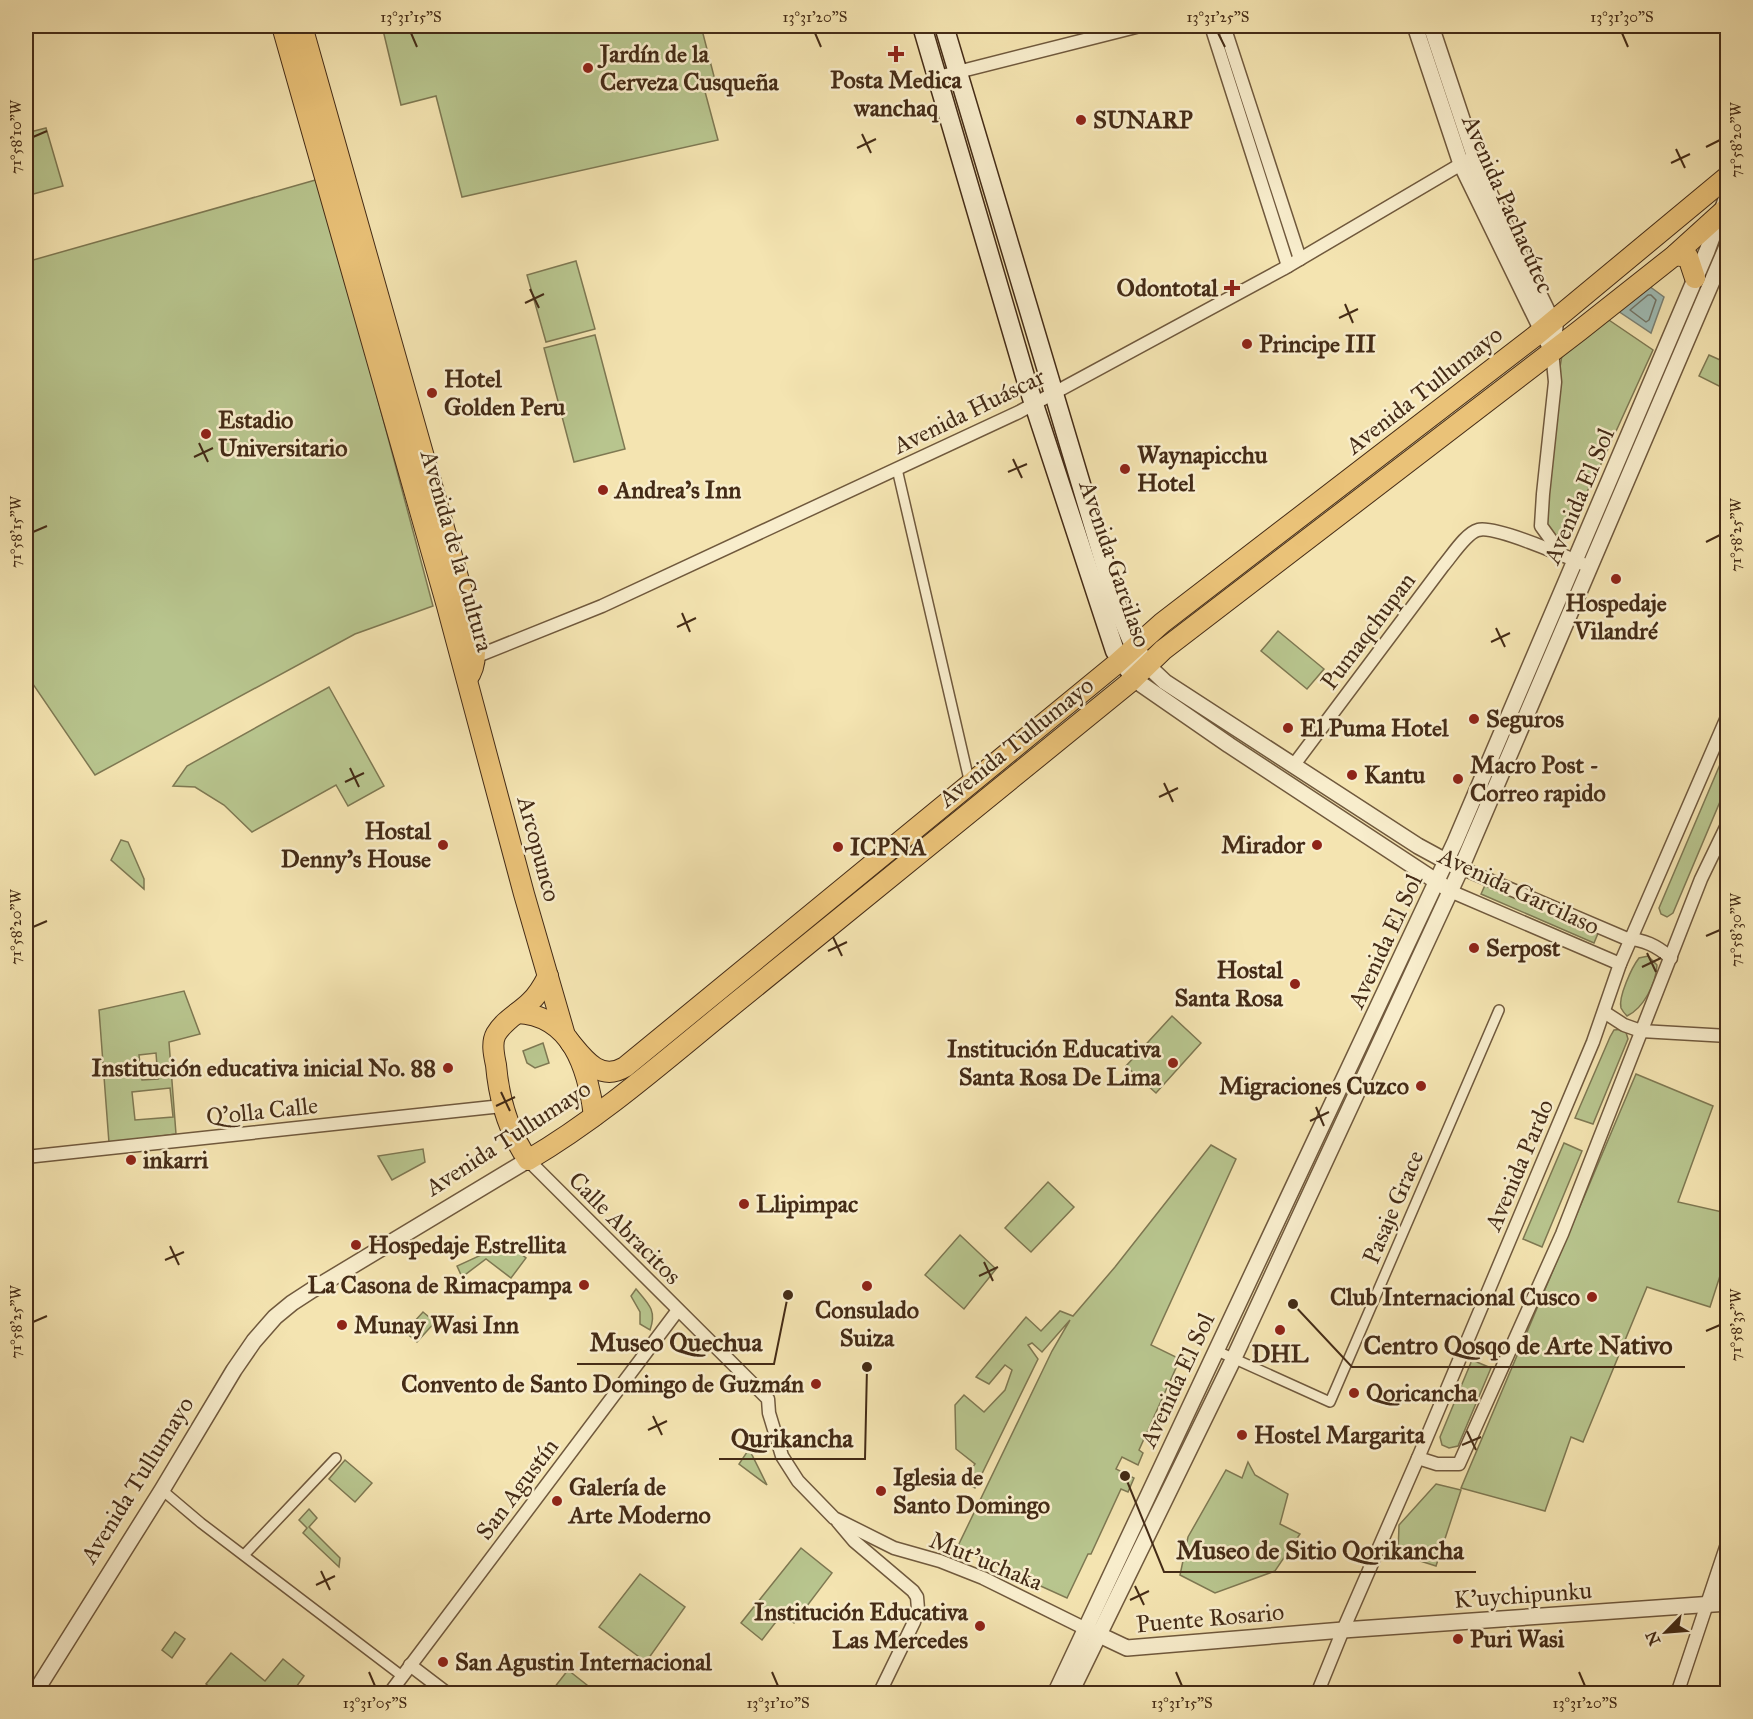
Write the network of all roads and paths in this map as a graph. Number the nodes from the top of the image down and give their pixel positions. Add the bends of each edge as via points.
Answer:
1 (282, 26) edge
2 (302, 26) edge
3 (922, 26) edge
4 (944, 26) edge
5 (1140, 26) edge
6 (1211, 26) edge
7 (1224, 26) edge
8 (1415, 26) edge
9 (1431, 26) edge
10 (957, 73) junction
11 (938, 77) junction
12 (1467, 160) junction
13 (1728, 176) edge
14 (1726, 205) edge
15 (1728, 244) edge
16 (1675, 255) junction
17 (1294, 263) junction
18 (1695, 278) junction
19 (373, 310) junction
20 (1547, 325) junction
21 (1552, 351) junction
22 (1053, 394) junction
23 (1034, 404) junction
24 (897, 469) junction
25 (1541, 526) junction
26 (1520, 538) junction
27 (1568, 558) junction
28 (1590, 567) junction
29 (1129, 652) junction
30 (468, 666) junction
31 (1141, 671) junction
32 (1728, 715) edge
33 (1293, 766) junction
34 (970, 784) junction
35 (1728, 823) edge
36 (1446, 862) junction
37 (1461, 868) junction
38 (1437, 882) junction
39 (1450, 891) junction
40 (1631, 939) junction
41 (1671, 958) junction
42 (1620, 964) junction
43 (548, 976) junction
44 (1499, 1010) dead end
45 (1604, 1012) junction
46 (517, 1013) junction
47 (1641, 1031) junction
48 (1728, 1036) edge
49 (567, 1037) junction
50 (502, 1106) junction
51 (594, 1116) junction
52 (26, 1157) edge
53 (528, 1160) junction
54 (678, 1310) junction
55 (1215, 1350) junction
56 (1233, 1360) junction
57 (768, 1399) joint
58 (336, 1458) dead end
59 (1418, 1458) junction
60 (162, 1490) junction
61 (834, 1518) junction
62 (1728, 1541) edge
63 (244, 1555) junction
64 (1728, 1589) edge
65 (1728, 1603) edge
66 (1707, 1604) junction
67 (1343, 1630) junction
68 (1093, 1632) junction
69 (410, 1665) junction
70 (402, 1676) junction
71 (34, 1694) edge
72 (389, 1694) edge
73 (448, 1694) edge
74 (879, 1694) edge
75 (1054, 1694) edge
76 (1070, 1694) edge
77 (1317, 1694) edge
78 (1677, 1694) edge

1 - 19 main road, Avenida de la Cultura
2 - 19 main road, Avenida de la Cultura
3 - 11 main road, Avenida Garcilaso
4 - 10 main road, Avenida Garcilaso
5 - 10 street
6 - 17 street via 1281,248
7 - 17 street
8 - 12 street, Avenida Pachacútec
9 - 12 street, Avenida Pachacútec
10 - 11 street
10 - 22 main road, Avenida Garcilaso
11 - 23 main road, Avenida Garcilaso
12 - 17 street, Avenida Huáscar
12 - 20 street, Avenida Pachacútec
12 - 20 street, Avenida Pachacútec via 1481,176 1525,261
13 - 20 main road, Avenida Tullumayo
14 - 16 main road, Avenida Tullumayo
14 - 18 street, Avenida El Sol
15 - 28 street, Avenida El Sol
16 - 18 main road via 1688,257
16 - 21 main road, Avenida Tullumayo
17 - 22 street, Avenida Huáscar
18 - 27 street, Avenida El Sol via 1609,484
19 - 30 main road, Avenida de la Cultura via 469,616
20 - 21 street
20 - 29 main road, Avenida Tullumayo
21 - 25 street via 1555,382
21 - 31 main road, Avenida Tullumayo
22 - 23 street, Avenida Huáscar
22 - 29 main road, Avenida Garcilaso
23 - 24 street, Avenida Huáscar
23 - 29 main road, Avenida Garcilaso via 1115,651
24 - 30 street, Avenida Huáscar
24 - 34 street
25 - 26 street
25 - 27 street
26 - 27 street
26 - 33 street, Pumaqchupan via 1484,529 1469,535
27 - 28 street
27 - 36 street, Avenida El Sol
28 - 37 street, Avenida El Sol
29 - 31 main road, Avenida Garcilaso
29 - 34 main road, Avenida Tullumayo
30 - 43 main road, Arcopunco
31 - 33 street, Avenida Garcilaso via 1165,682
31 - 38 street, Avenida Garcilaso via 1138,682
31 - 51 main road, Avenida Tullumayo
32 - 40 street, Avenida Pardo
33 - 36 street, Avenida Garcilaso
34 - 49 main road, Avenida Tullumayo via 625,1066 612,1072 598,1070
35 - 41 street via 1701,879
36 - 37 street, Avenida Garcilaso
36 - 38 street, Avenida El Sol
37 - 39 street, Avenida El Sol
37 - 40 street, Avenida Garcilaso
38 - 39 street, Avenida Garcilaso
38 - 55 street, Avenida El Sol
39 - 42 street, Avenida Garcilaso
39 - 56 street, Avenida El Sol
40 - 41 street, Avenida Garcilaso via 1657,946
40 - 42 street, Avenida Pardo
41 - 47 street
42 - 45 street, Avenida Pardo
43 - 46 main road via 536,996
43 - 49 main road, Arcopunco
44 - 56 street, Pasaje Grace via 1330,1402
45 - 47 street
45 - 59 street, Avenida Pardo
46 - 49 main road via 543,1017
46 - 50 main road via 504,1024 493,1044
47 - 48 street
47 - 59 street via 1562,1234 1459,1464 1437,1464
49 - 51 main road, Arcopunco via 588,1084
50 - 52 street, Q'olla Calle
50 - 53 main road
51 - 53 main road, Avenida Tullumayo
53 - 54 street, Calle Abracitos
53 - 60 street, Avenida Tullumayo via 274,1317 234,1370
54 - 57 street, Calle Abracitos
54 - 69 street, San Agustín
55 - 56 street, Pasaje Grace
55 - 68 street, Avenida El Sol
56 - 68 street, Avenida El Sol
57 - 61 street, Mut'uchaka via 768,1413 782,1456 798,1481
58 - 63 street
59 - 67 street, Avenida Pardo
60 - 63 street
60 - 71 street, Avenida Tullumayo
61 - 68 street, Mut'uchaka via 894,1548 983,1578
61 - 74 street via 854,1541 917,1596 914,1622
62 - 66 street
63 - 70 street
64 - 66 street
65 - 66 street, K'uychipunku
66 - 67 street, K'uychipunku
66 - 78 street
67 - 68 street, Puente Rosario via 1127,1648
67 - 77 street, Avenida Pardo
68 - 75 street, Avenida El Sol
68 - 76 street, Avenida El Sol
69 - 70 street, San Agustín
69 - 73 street
70 - 72 street, San Agustín

